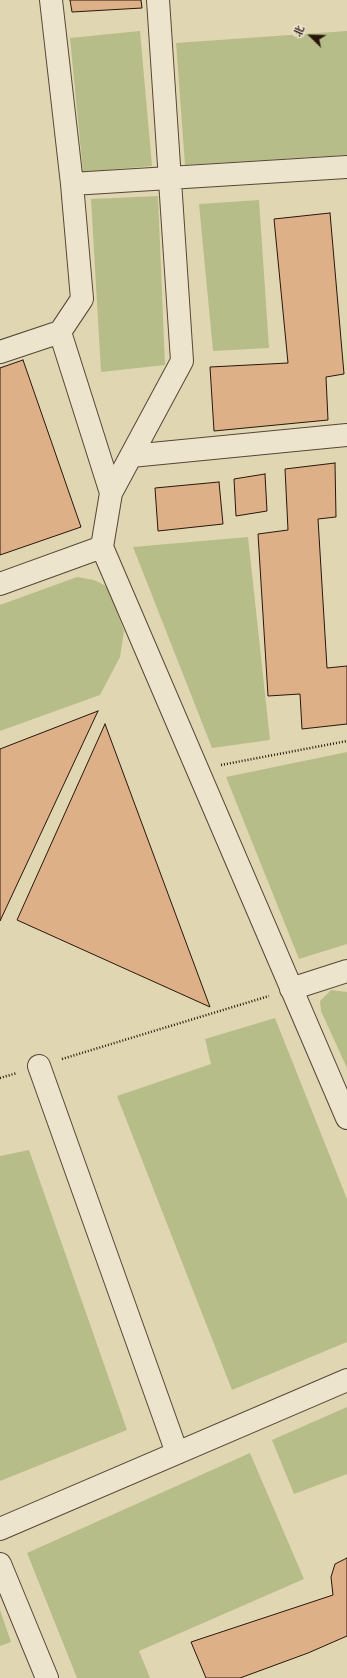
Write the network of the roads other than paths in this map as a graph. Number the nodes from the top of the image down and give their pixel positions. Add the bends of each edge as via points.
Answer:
1 (51, 0) edge
2 (158, 0) edge
3 (347, 167) edge
4 (170, 178) junction
5 (72, 184) junction
6 (60, 332) junction
7 (0, 352) edge
8 (347, 435) edge
9 (131, 456) junction
10 (111, 493) junction
11 (102, 548) junction
12 (0, 584) edge
13 (347, 971) edge
14 (291, 990) junction
15 (40, 1066) road end
16 (347, 1118) edge
17 (347, 1380) edge
18 (177, 1453) junction
19 (0, 1529) edge
20 (0, 1564) edge
21 (48, 1678) edge

1 - 5 street
2 - 4 street
3 - 4 street
4 - 5 street
4 - 9 street via 182,361
5 - 6 street via 82,299
6 - 7 street
6 - 10 street
8 - 9 street
9 - 10 street
10 - 11 street
11 - 12 street
11 - 14 street
13 - 14 street
14 - 16 street
15 - 18 street
17 - 18 street
18 - 19 street
20 - 21 street

